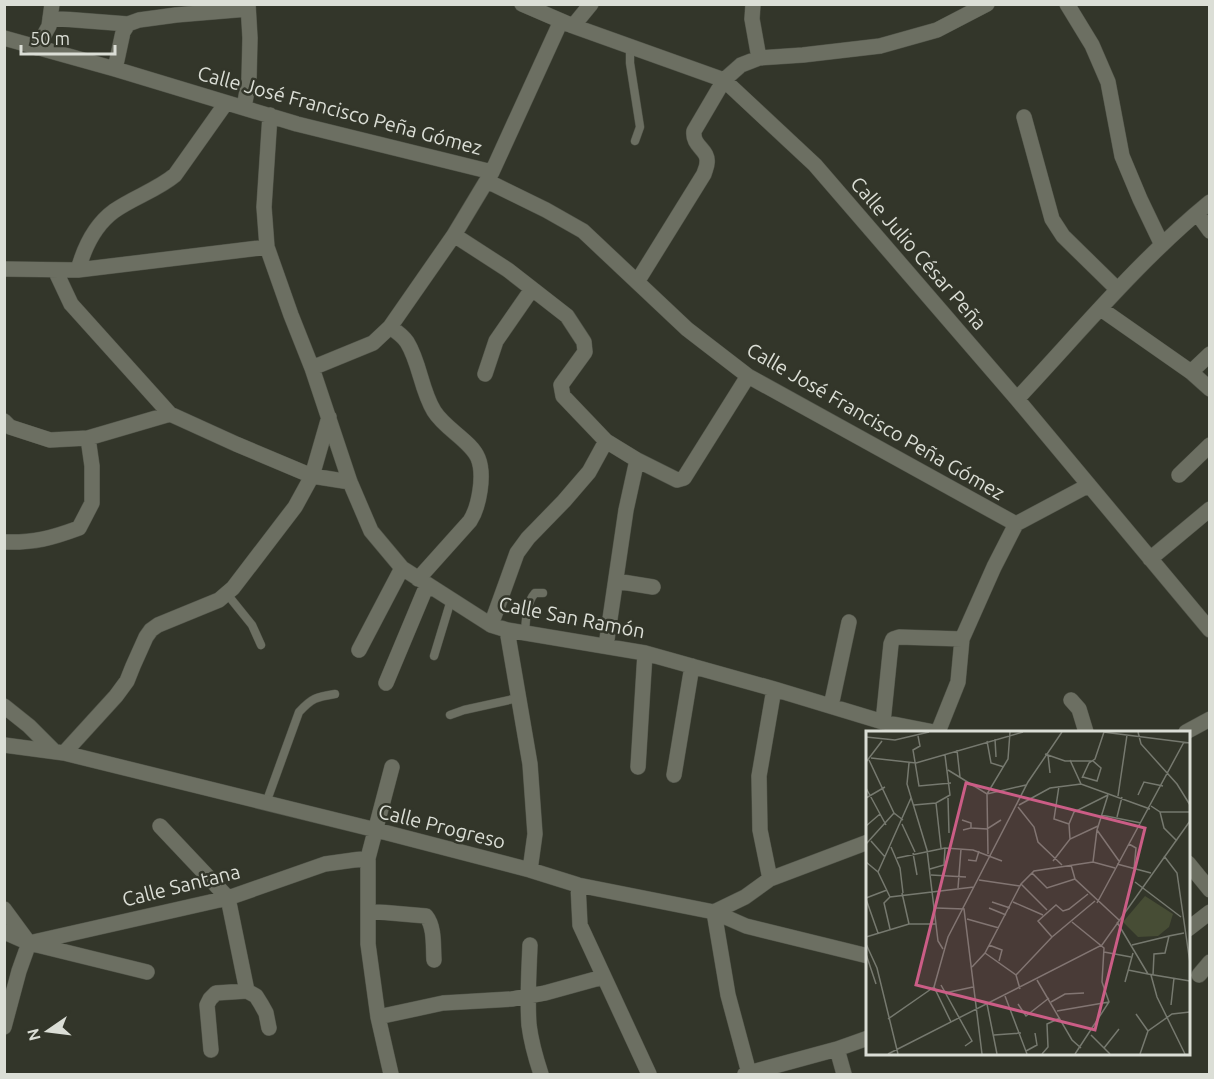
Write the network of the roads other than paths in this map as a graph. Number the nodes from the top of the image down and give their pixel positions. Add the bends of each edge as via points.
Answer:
1 (522, 4) edge
2 (591, 4) edge
3 (753, 4) edge
4 (987, 4) edge
5 (1067, 4) edge
6 (248, 7) edge
7 (51, 11) edge
8 (567, 23) junction
9 (128, 24) junction
10 (4, 38) edge
11 (630, 46) junction
12 (37, 48) junction
13 (759, 58) junction
14 (115, 69) junction
15 (724, 80) junction
16 (226, 103) junction
17 (244, 108) junction
18 (270, 116) junction
19 (1024, 117) dead end
20 (634, 141) dead end
21 (490, 176) junction
22 (1209, 202) edge
23 (1197, 213) junction
24 (1209, 231) edge
25 (454, 235) junction
26 (1162, 244) junction
27 (267, 247) junction
28 (4, 269) edge
29 (56, 270) junction
30 (78, 270) junction
31 (637, 282) junction
32 (532, 289) junction
33 (1117, 290) junction
34 (1101, 309) junction
35 (390, 327) junction
36 (1209, 354) edge
37 (312, 369) junction
38 (1191, 372) junction
39 (485, 374) dead end
40 (748, 376) junction
41 (1209, 389) edge
42 (1017, 399) junction
43 (170, 414) junction
44 (329, 417) junction
45 (4, 421) edge
46 (88, 438) junction
47 (606, 441) junction
48 (1209, 445) edge
49 (637, 460) junction
50 (1179, 475) dead end
51 (312, 476) junction
52 (350, 482) junction
53 (1089, 485) junction
54 (1209, 509) edge
55 (1016, 524) junction
56 (4, 542) edge
57 (1150, 559) junction
58 (402, 568) junction
59 (616, 581) junction
60 (423, 582) junction
61 (653, 587) dead end
62 (543, 593) dead end
63 (227, 594) junction
64 (451, 600) junction
65 (849, 622) dead end
66 (491, 625) junction
67 (507, 630) junction
68 (1209, 630) edge
69 (525, 633) junction
70 (962, 639) junction
71 (261, 645) dead end
72 (606, 646) junction
73 (359, 650) dead end
74 (645, 653) junction
75 (434, 656) dead end
76 (692, 666) junction
77 (386, 683) dead end
78 (774, 689) junction
79 (335, 694) dead end
80 (518, 698) junction
81 (1071, 700) dead end
82 (4, 706) edge
83 (831, 706) junction
84 (450, 715) dead end
85 (1209, 719) edge
86 (883, 722) junction
87 (929, 731) edge
88 (938, 731) edge
89 (1086, 731) edge
90 (1188, 731) edge
91 (4, 745) edge
92 (58, 752) junction
93 (638, 766) dead end
94 (392, 767) dead end
95 (674, 775) dead end
96 (266, 803) junction
97 (160, 826) dead end
98 (376, 830) junction
99 (866, 842) edge
100 (368, 858) junction
101 (1190, 866) edge
102 (530, 870) junction
103 (770, 879) junction
104 (578, 885) junction
105 (1209, 890) edge
106 (228, 898) junction
107 (4, 909) edge
108 (368, 911) junction
109 (714, 912) junction
110 (1209, 912) edge
111 (1190, 927) edge
112 (4, 932) edge
113 (29, 943) junction
114 (530, 945) dead end
115 (866, 956) edge
116 (434, 960) dead end
117 (1209, 962) edge
118 (147, 972) dead end
119 (603, 977) junction
120 (1199, 978) edge
121 (247, 991) junction
122 (529, 996) junction
123 (378, 1017) junction
124 (4, 1027) edge
125 (269, 1028) dead end
126 (866, 1038) edge
127 (837, 1049) junction
128 (211, 1050) dead end
129 (391, 1074) edge
130 (541, 1074) edge
131 (648, 1074) edge
132 (747, 1074) edge
133 (844, 1074) edge

1 - 8 street, Calle Julio César Peña
2 - 8 street
3 - 13 street
4 - 13 street via 937,30 880,46
5 - 26 street via 1092,45 1108,82 1122,156
6 - 9 street
6 - 17 street via 249,69
7 - 9 street
7 - 12 street
8 - 11 street, Calle Julio César Peña
8 - 21 street
9 - 14 street
10 - 12 street, Calle José Francisco Peña Gómez
11 - 15 street, Calle Julio César Peña
11 - 20 lane via 640,127
12 - 14 street, Calle José Francisco Peña Gómez
13 - 15 street via 741,65
14 - 16 street, Calle José Francisco Peña Gómez
15 - 31 street via 694,131 693,138 706,154 704,174
15 - 42 street, Calle Julio César Peña via 815,165
16 - 17 street, Calle José Francisco Peña Gómez
16 - 30 street via 175,175 102,221 82,254
17 - 18 street, Calle José Francisco Peña Gómez
18 - 21 street, Calle José Francisco Peña Gómez
18 - 27 street, Calle San Ramón via 264,207
19 - 33 street via 1052,219 1063,236
21 - 25 street
21 - 31 street, Calle José Francisco Peña Gómez via 583,231
22 - 23 street
23 - 24 street
23 - 26 street
25 - 32 street
25 - 35 street
26 - 33 street
27 - 30 street
27 - 37 street, Calle San Ramón
28 - 29 street
29 - 30 street
29 - 43 street via 71,304
31 - 40 street, Calle José Francisco Peña Gómez via 687,329
32 - 39 street via 496,341
32 - 47 street via 567,316 584,342 585,352 561,385 563,396
33 - 34 street
34 - 38 street
34 - 42 street
35 - 37 street via 373,343
35 - 60 street via 407,342 435,413 471,448 481,470 474,514
36 - 38 street
37 - 44 street, Calle San Ramón
38 - 41 street
40 - 49 street via 684,478 676,480
40 - 55 street, Calle José Francisco Peña Gómez
42 - 53 street, Calle Julio César Peña
43 - 46 street
43 - 51 street
44 - 51 street
44 - 52 street, Calle San Ramón
45 - 46 street via 10,427 50,440
46 - 56 street via 92,503 79,528 27,543
47 - 49 street
47 - 66 street via 589,472 517,553
48 - 50 street
49 - 59 street
51 - 52 street
51 - 63 street via 295,507
52 - 58 street, Calle San Ramón via 370,531
53 - 55 street
53 - 57 street, Calle Julio César Peña
54 - 57 street
55 - 70 street
57 - 68 street, Calle Julio César Peña
58 - 60 street, Calle San Ramón
58 - 73 street
59 - 61 street
59 - 72 street
60 - 64 street, Calle San Ramón
60 - 77 street
62 - 69 lane via 532,597
63 - 71 lane via 252,625
63 - 92 street via 151,630 128,681
64 - 66 street, Calle San Ramón
64 - 75 lane
65 - 83 street
66 - 67 street, Calle San Ramón
67 - 69 street, Calle San Ramón
67 - 80 street
69 - 72 street, Calle San Ramón
70 - 86 street via 893,639
70 - 88 street via 958,682
72 - 74 street, Calle San Ramón
74 - 76 street, Calle San Ramón
74 - 93 street
76 - 78 street, Calle San Ramón
76 - 95 street
78 - 83 street, Calle San Ramón
78 - 103 street via 759,776 760,830
79 - 96 lane via 309,701 299,712
80 - 84 lane
80 - 102 street via 530,764 535,834
81 - 89 street via 1079,709
82 - 92 street
83 - 86 street, Calle San Ramón
85 - 90 street
86 - 87 street, Calle San Ramón
91 - 92 street, Calle Progreso
92 - 96 street, Calle Progreso
94 - 98 street
96 - 98 street, Calle Progreso
97 - 106 street
98 - 100 street
98 - 102 street, Calle Progreso
99 - 103 street
100 - 106 street, Calle Santana via 325,864
100 - 108 street
101 - 105 street
102 - 104 street, Calle Progreso
103 - 109 street
104 - 109 street, Calle Progreso
104 - 119 street via 580,925
106 - 113 street, Calle Santana
106 - 121 street
107 - 113 street
108 - 116 street via 426,916 430,921
108 - 123 street via 368,944
109 - 115 street, Calle Progreso via 746,926
109 - 132 street
110 - 111 street
112 - 113 street
113 - 118 street
113 - 124 street
114 - 122 street
117 - 120 street
119 - 122 street
119 - 131 street
121 - 125 street via 261,1004
121 - 128 street via 216,993 210,999 207,1005
122 - 123 street via 443,1003
122 - 130 street via 529,1026
123 - 129 street
126 - 127 street
127 - 132 street
127 - 133 street

